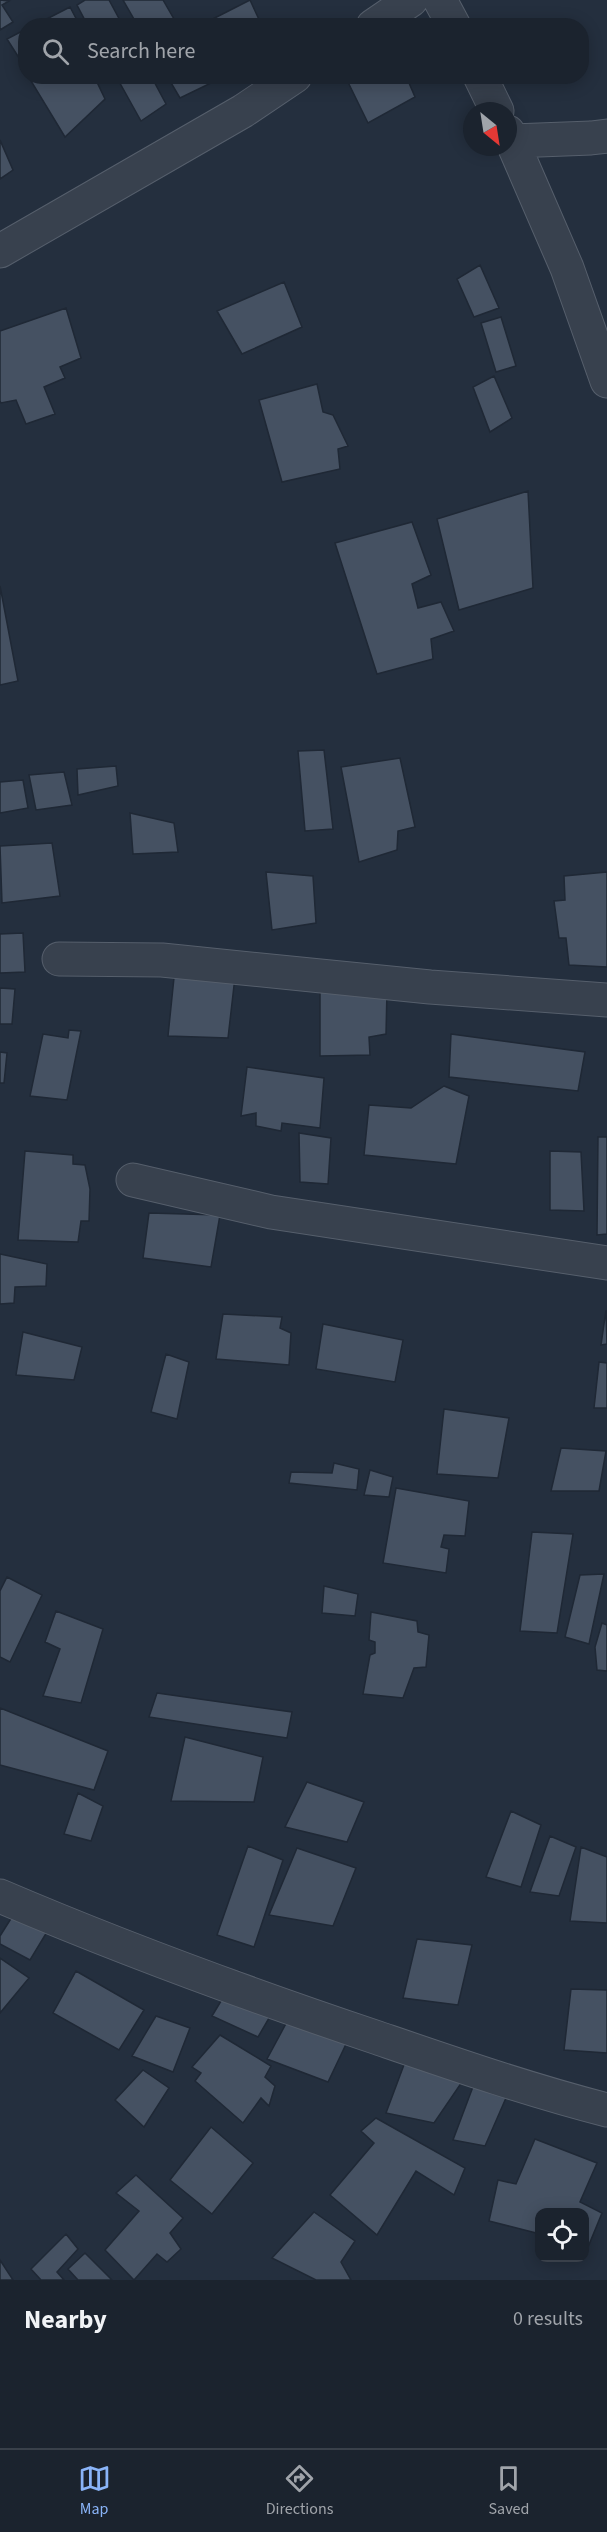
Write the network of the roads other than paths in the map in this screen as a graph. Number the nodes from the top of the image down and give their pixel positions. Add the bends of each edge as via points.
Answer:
1 (411, 0) edge
2 (440, 0) edge
3 (385, 18) edge
4 (449, 18) edge
5 (284, 84) edge
6 (484, 84) edge
7 (493, 102) edge
8 (517, 136) edge
9 (607, 136) edge
10 (517, 152) edge
11 (0, 252) edge
12 (607, 381) edge
13 (59, 959) dead end
14 (607, 1000) edge
15 (133, 1180) dead end
16 (607, 1263) edge
17 (0, 1896) edge
18 (607, 2110) edge

1 - 3 street
2 - 4 street
5 - 11 street
6 - 7 street
8 - 9 street
10 - 12 street via 567,268
13 - 14 street via 162,960
15 - 16 street via 271,1212
17 - 18 street via 282,2006 537,2092

